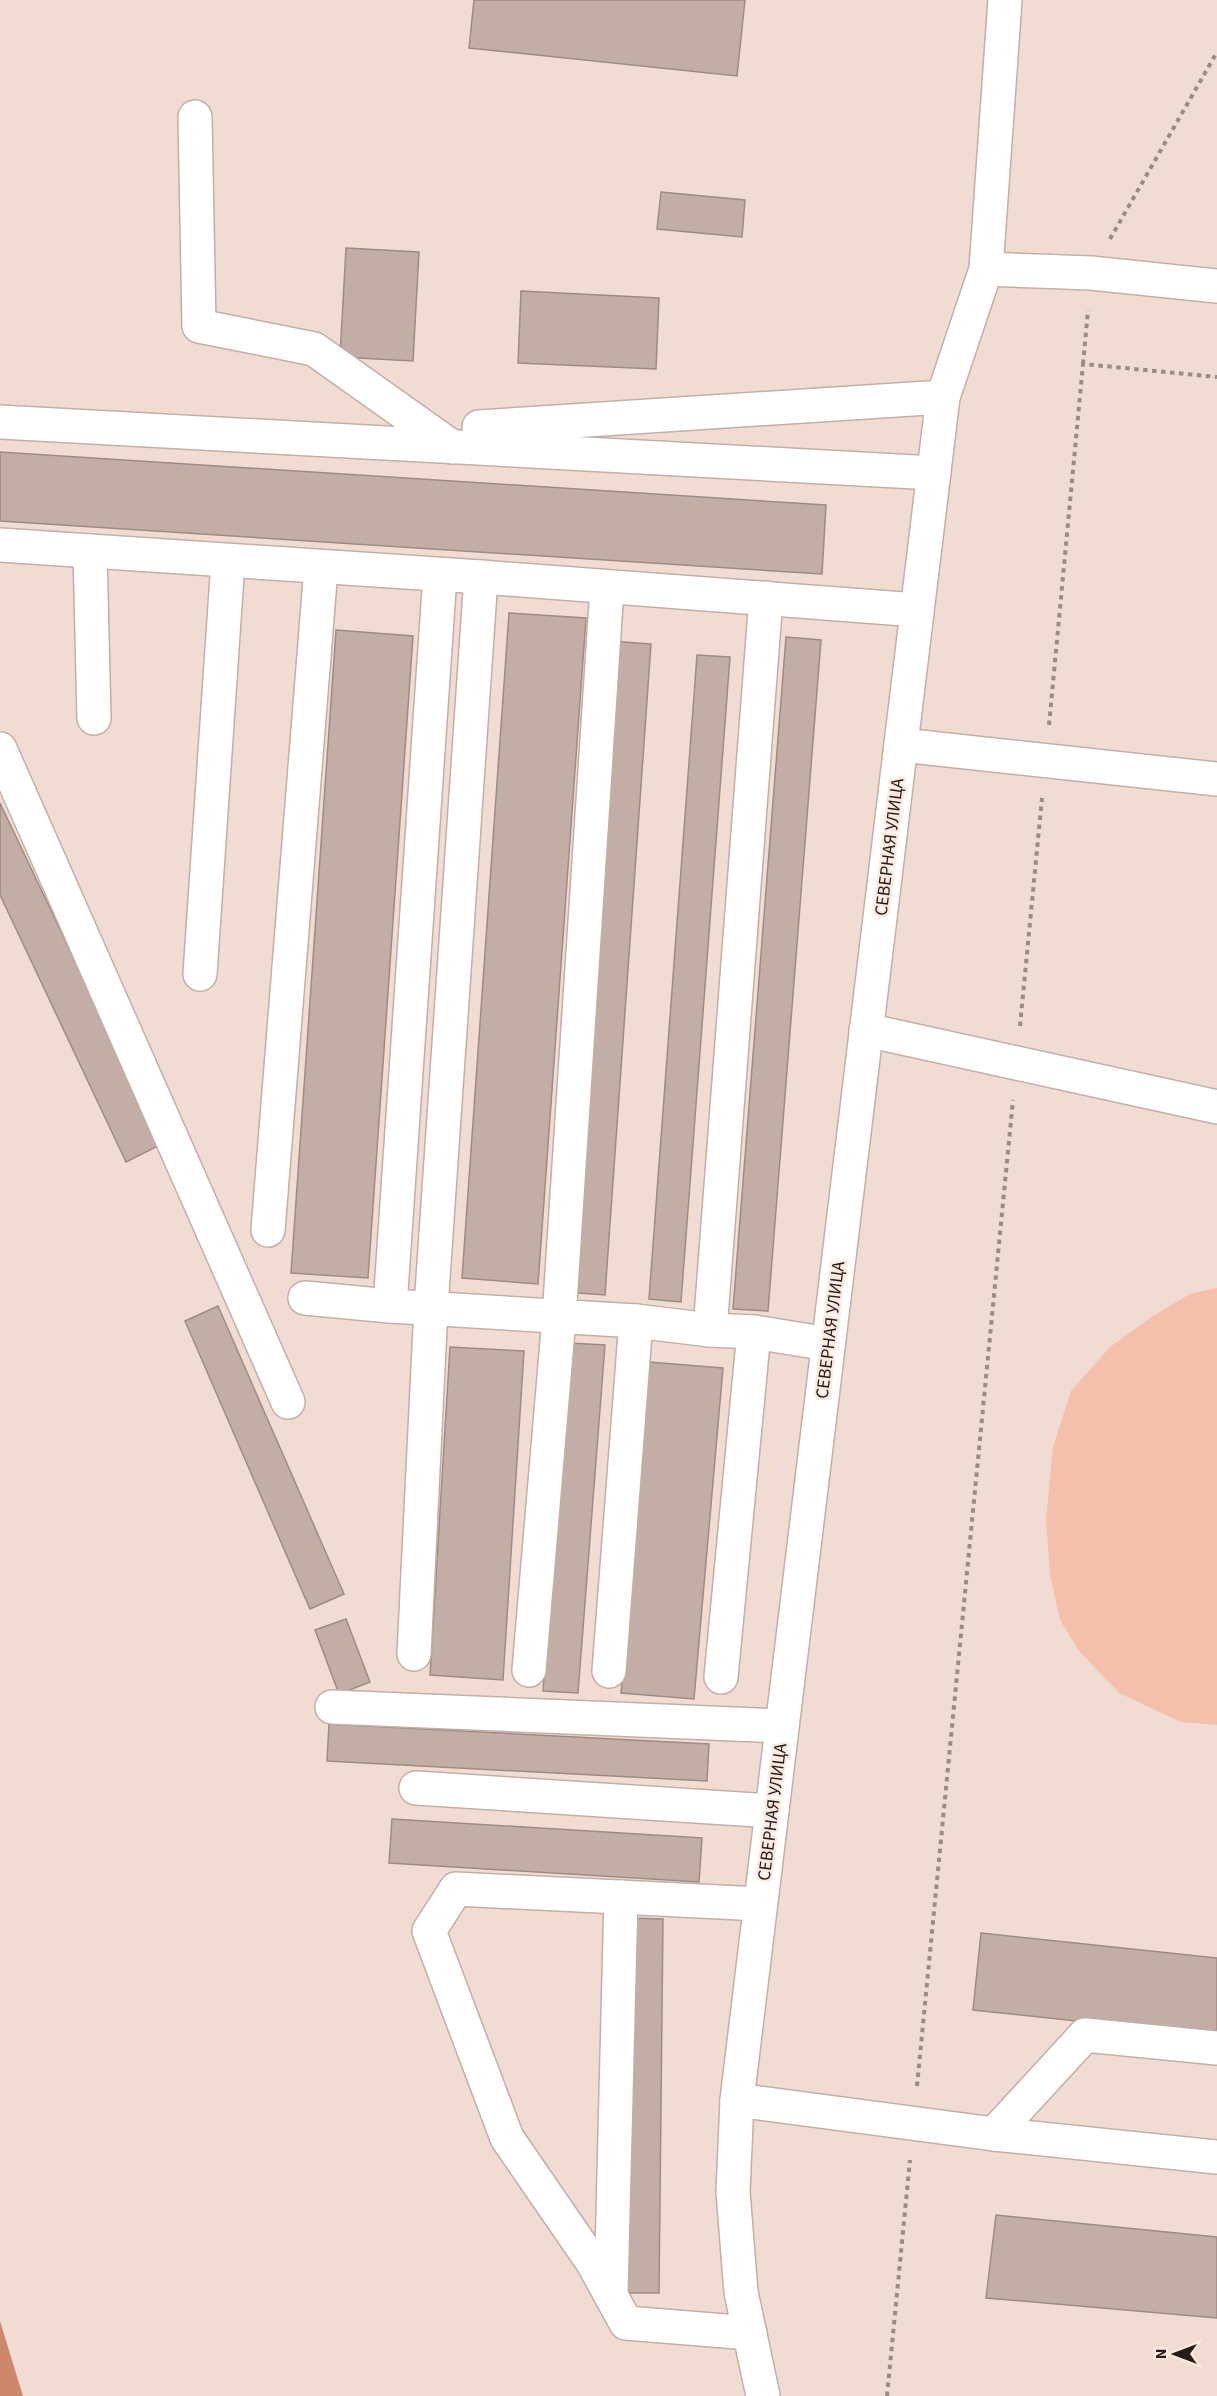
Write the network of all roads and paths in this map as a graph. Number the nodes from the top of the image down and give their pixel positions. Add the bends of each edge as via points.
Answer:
1 (1005, 0) edge
2 (1217, 52) edge
3 (195, 117) dead end
4 (986, 269) junction
5 (1091, 273) junction
6 (1217, 286) edge
7 (1083, 363) junction
8 (1217, 377) edge
9 (943, 397) junction
10 (0, 422) edge
11 (479, 427) dead end
12 (452, 447) junction
13 (934, 473) junction
14 (0, 545) edge
15 (90, 551) junction
16 (228, 561) junction
17 (321, 568) junction
18 (440, 575) junction
19 (481, 577) junction
20 (607, 588) junction
21 (766, 598) junction
22 (917, 610) junction
23 (94, 718) dead end
24 (901, 746) junction
25 (0, 749) edge
26 (1046, 761) junction
27 (1217, 779) edge
28 (200, 974) dead end
29 (866, 1030) junction
30 (1017, 1063) junction
31 (1217, 1107) edge
32 (268, 1230) dead end
33 (305, 1298) dead end
34 (390, 1306) junction
35 (431, 1307) junction
36 (559, 1318) junction
37 (636, 1321) junction
38 (710, 1330) junction
39 (754, 1332) junction
40 (828, 1344) junction
41 (288, 1402) dead end
42 (414, 1654) dead end
43 (529, 1670) dead end
44 (609, 1671) dead end
45 (722, 1677) dead end
46 (332, 1707) dead end
47 (782, 1726) junction
48 (416, 1788) dead end
49 (772, 1812) junction
50 (621, 1897) junction
51 (760, 1904) junction
52 (1217, 2048) edge
53 (737, 2100) junction
54 (913, 2123) junction
55 (994, 2134) junction
56 (1217, 2157) edge
57 (611, 2292) junction
58 (750, 2333) junction
59 (766, 2396) edge
60 (887, 2396) edge

1 - 4 street, СЕВЕРНАЯ УЛИЦА
2 - 5 path
3 - 12 street via 199,326 314,350
4 - 5 street
4 - 9 street, СЕВЕРНАЯ УЛИЦА
5 - 6 street
5 - 7 path
7 - 8 path
7 - 26 path
9 - 11 street
9 - 13 street, СЕВЕРНАЯ УЛИЦА
10 - 12 street
12 - 13 street
13 - 22 street, СЕВЕРНАЯ УЛИЦА
14 - 15 street
15 - 16 street
15 - 23 street
16 - 17 street
16 - 28 street
17 - 18 street
17 - 32 street
18 - 19 street
18 - 34 street
19 - 20 street
19 - 35 street
20 - 21 street
20 - 36 street
21 - 22 street
21 - 38 street
22 - 24 street, СЕВЕРНАЯ УЛИЦА
24 - 26 street
24 - 29 street, СЕВЕРНАЯ УЛИЦА
25 - 41 street
26 - 27 street
26 - 30 path
29 - 30 street
29 - 40 street, СЕВЕРНАЯ УЛИЦА
30 - 31 street
30 - 54 path
33 - 34 street
34 - 35 street
35 - 36 street
35 - 42 street
36 - 37 street
36 - 43 street
37 - 38 street
37 - 44 street
38 - 39 street
39 - 40 street
39 - 45 street
40 - 47 street, СЕВЕРНАЯ УЛИЦА
46 - 47 street
47 - 49 street, СЕВЕРНАЯ УЛИЦА
48 - 49 street
49 - 51 street, СЕВЕРНАЯ УЛИЦА
50 - 51 street
50 - 57 street
50 - 57 street via 456,1889 429,1931 507,2138
51 - 53 street, СЕВЕРНАЯ УЛИЦА
52 - 55 street via 1085,2035
53 - 54 street
53 - 58 street, СЕВЕРНАЯ УЛИЦА via 733,2192 741,2292
54 - 55 street
54 - 60 path
55 - 56 street
57 - 58 street via 627,2323
58 - 59 street, СЕВЕРНАЯ УЛИЦА

